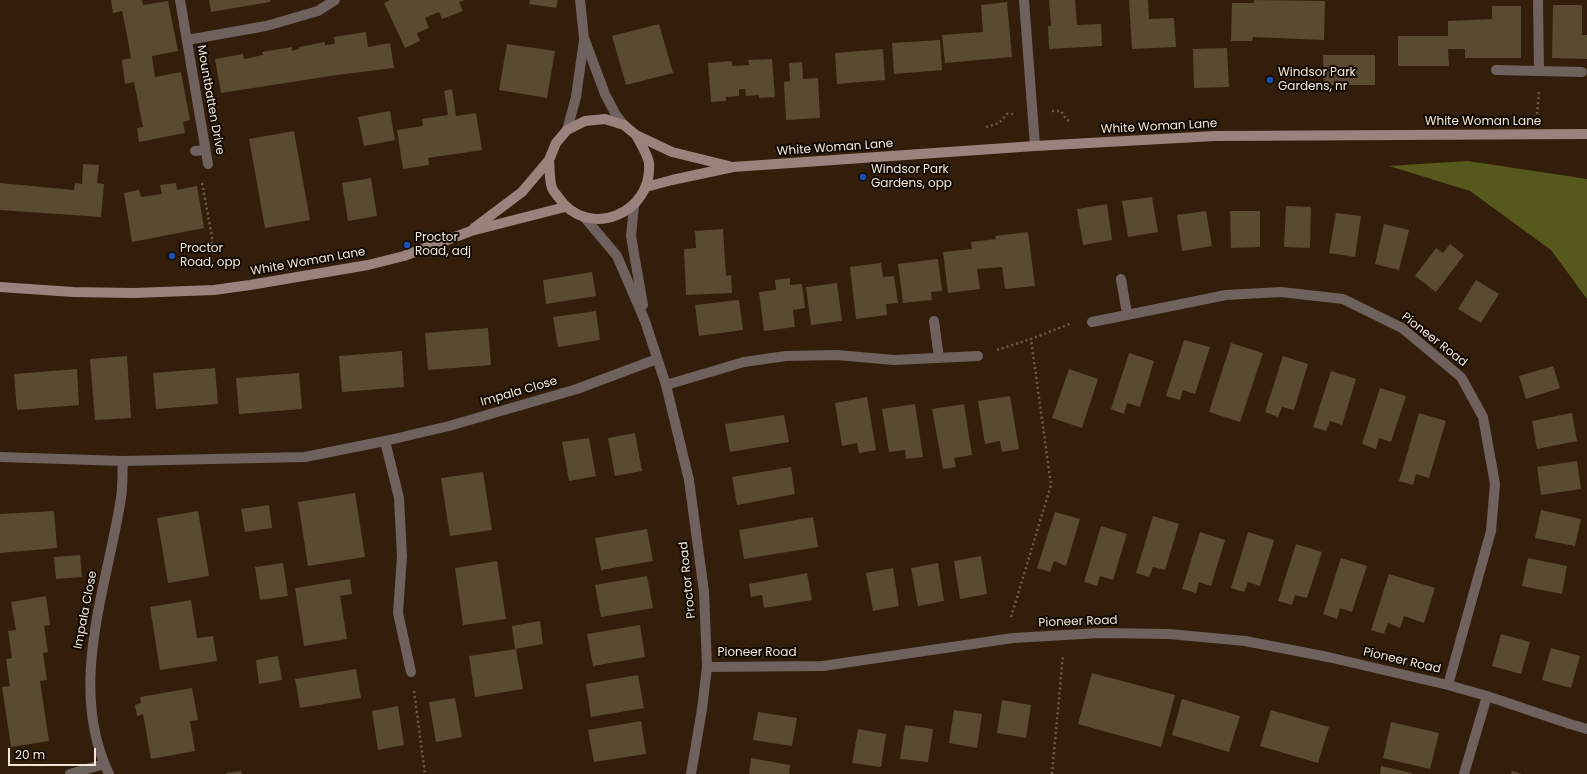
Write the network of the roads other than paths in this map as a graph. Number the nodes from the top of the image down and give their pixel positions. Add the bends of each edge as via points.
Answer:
1 (180, 0) edge
2 (580, 0) edge
3 (1024, 0) edge
4 (1538, 0) edge
5 (331, 1) edge
6 (584, 38) junction
7 (187, 40) junction
8 (1496, 70) dead end
9 (1539, 71) junction
10 (1582, 72) dead end
11 (624, 125) junction
12 (567, 130) junction
13 (1587, 134) edge
14 (636, 135) junction
15 (1035, 146) junction
16 (549, 160) junction
17 (208, 164) dead end
18 (733, 167) junction
19 (646, 188) junction
20 (634, 206) junction
21 (566, 207) junction
22 (585, 218) junction
23 (471, 231) junction
24 (1121, 279) dead end
25 (0, 287) edge
26 (1128, 314) junction
27 (645, 321) junction
28 (934, 321) dead end
29 (1092, 322) road end
30 (978, 356) road end
31 (939, 358) junction
32 (657, 359) junction
33 (666, 385) junction
34 (385, 441) junction
35 (0, 457) edge
36 (123, 461) junction
37 (707, 667) junction
38 (411, 672) road end
39 (1448, 685) junction
40 (1487, 696) junction
41 (1587, 729) edge
42 (104, 764) junction
43 (70, 774) edge
44 (109, 774) edge
45 (691, 774) edge
46 (1464, 774) edge

1 - 7 street, Mountbatten Drive
2 - 6 street
3 - 15 street
4 - 9 street
5 - 7 street, Mountbatten Drive via 318,11 266,26
6 - 11 street via 605,94
6 - 12 street via 576,97
7 - 17 street, Mountbatten Drive via 200,151
8 - 9 street
9 - 10 street
11 - 12 street, White Woman Lane via 605,119 585,121
11 - 14 street, White Woman Lane
12 - 16 street, White Woman Lane via 556,143
13 - 15 street, White Woman Lane via 1215,136
14 - 18 street, White Woman Lane via 672,152
14 - 19 street, White Woman Lane via 649,162
15 - 18 street, White Woman Lane
16 - 21 street, White Woman Lane via 552,188
16 - 23 street, White Woman Lane via 522,192
18 - 19 street, White Woman Lane
19 - 20 street, White Woman Lane
20 - 22 street, White Woman Lane via 611,218
20 - 27 street, Proctor Road via 631,236
21 - 22 street, White Woman Lane
21 - 23 street, White Woman Lane
22 - 27 street, Proctor Road via 617,256
23 - 25 street, White Woman Lane via 404,256 368,265 214,290 126,293
24 - 26 street
26 - 29 street, Pioneer Road
26 - 39 street, Pioneer Road via 1226,295 1281,292 1343,299 1402,328 1461,377 1483,417 1495,484 1491,531
27 - 32 street, Proctor Road
28 - 31 street
30 - 31 street
31 - 33 street via 894,360 837,355 786,356 744,362
32 - 33 street, Proctor Road
32 - 34 street, Impala Close via 577,389 449,426
33 - 37 street, Proctor Road via 689,480 704,592
34 - 36 street, Impala Close via 305,457
34 - 38 street via 399,498 402,556 398,613
35 - 36 street, Impala Close
36 - 42 street, Impala Close via 121,496 90,660 90,704
37 - 39 street, Pioneer Road via 823,666 1013,638 1100,633 1169,634 1245,641
37 - 45 street, Proctor Road
39 - 40 street, Pioneer Road
40 - 41 street, Pioneer Road
40 - 46 street
42 - 43 street
42 - 44 street, Impala Close

